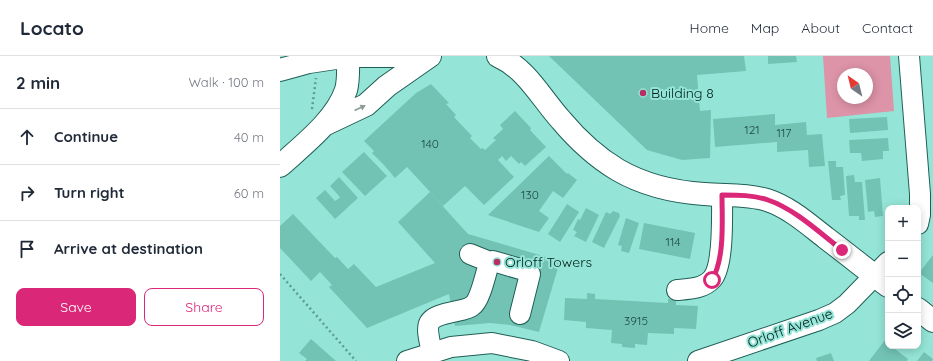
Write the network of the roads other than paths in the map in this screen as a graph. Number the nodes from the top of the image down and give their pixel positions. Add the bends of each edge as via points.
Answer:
1 (348, 56) edge
2 (401, 56) edge
3 (430, 56) edge
4 (498, 56) edge
5 (909, 56) edge
6 (280, 70) edge
7 (318, 120) junction
8 (280, 166) edge
9 (722, 195) junction
10 (920, 205) edge
11 (470, 254) dead end
12 (489, 263) junction
13 (884, 275) edge
14 (677, 290) dead end
15 (921, 311) edge
16 (520, 314) dead end
17 (933, 320) edge
18 (432, 352) junction
19 (407, 361) edge
20 (559, 361) edge
21 (698, 361) edge

1 - 2 main road
1 - 6 main road
1 - 7 main road via 347,88 343,99
7 -> 3 main road via 366,105 387,86
4 - 9 main road via 516,67 532,83 560,120 580,141 616,169 653,185 686,192
5 - 10 street
7 - 8 main road
9 - 13 main road via 759,198 781,206
9 - 14 street via 720,258 717,271 712,280 705,284 696,288
11 - 12 street
12 - 16 street via 498,262 530,274
12 - 18 street via 477,301 472,306 438,315 428,324
13 - 21 street, Orloff Avenue via 835,313
15 - 17 main road
18 - 19 street
18 - 20 street via 451,347 492,343 532,351

